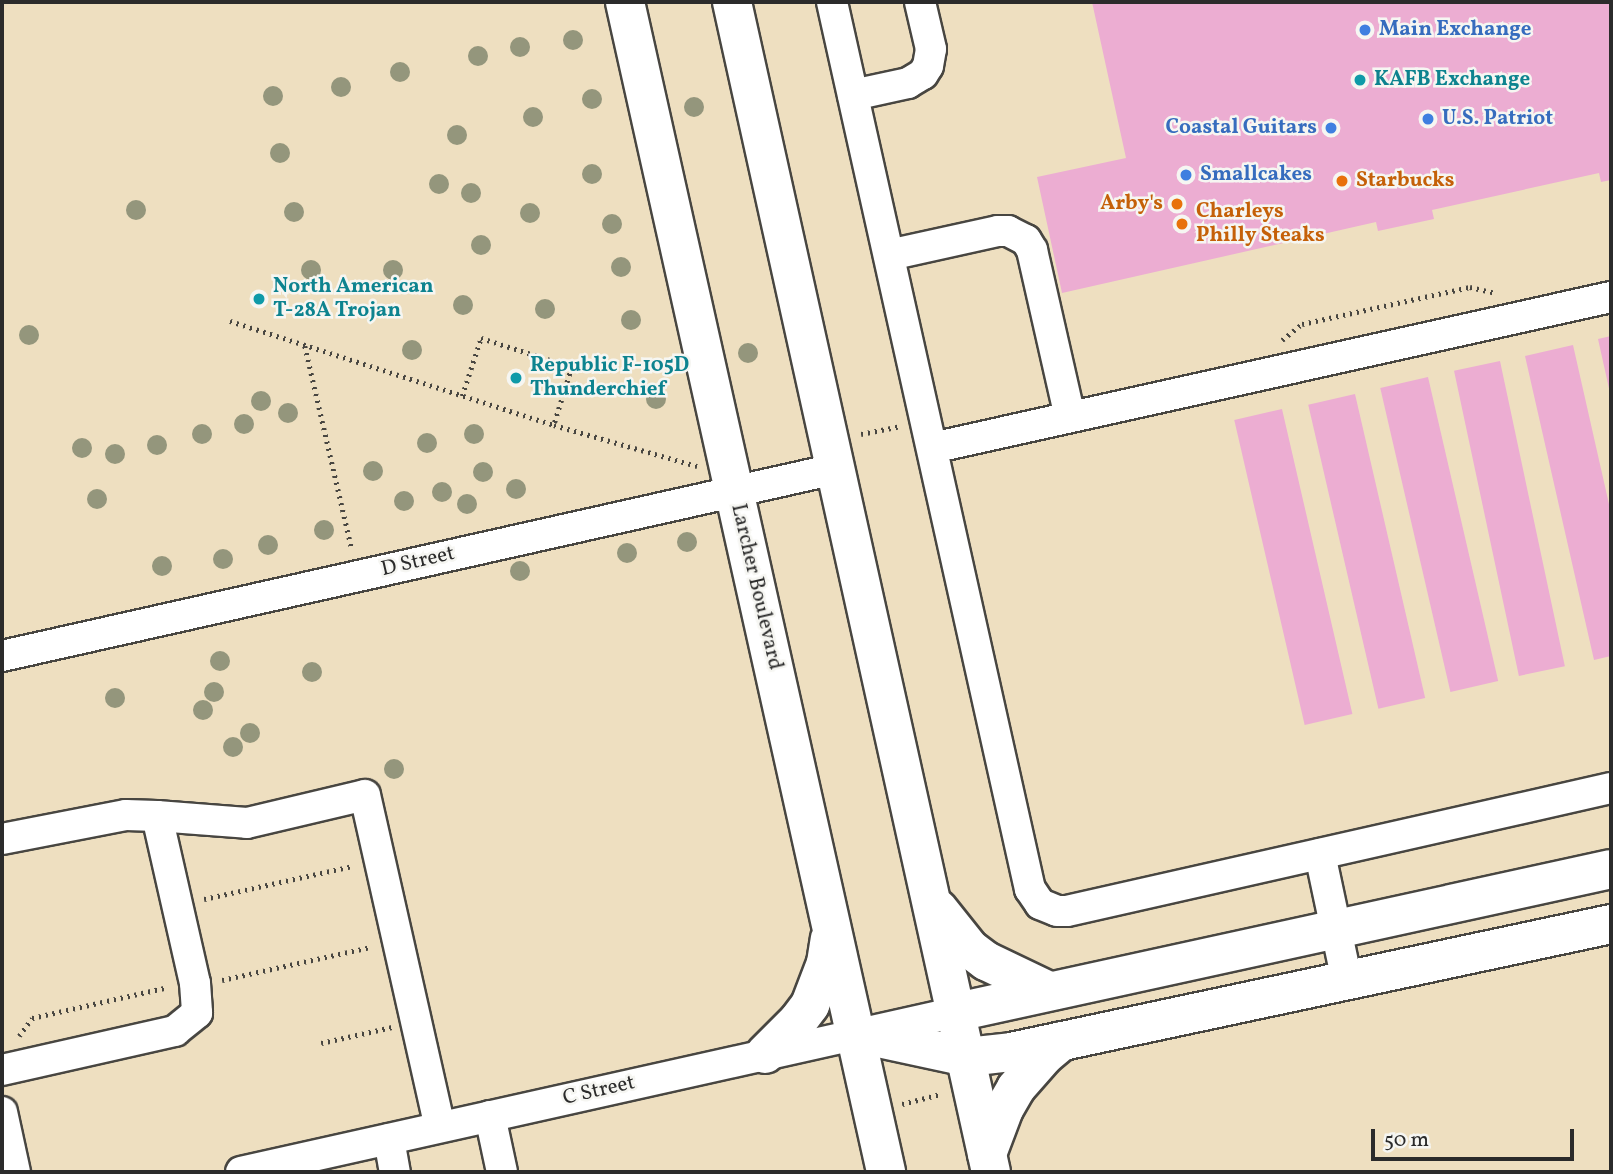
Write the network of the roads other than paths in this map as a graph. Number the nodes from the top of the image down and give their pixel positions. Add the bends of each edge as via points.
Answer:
1 (625, 2) edge
2 (732, 2) edge
3 (832, 2) edge
4 (920, 2) edge
5 (853, 95) junction
6 (889, 254) junction
7 (1611, 297) edge
8 (1070, 417) junction
9 (932, 447) junction
10 (843, 453) junction
11 (734, 491) junction
12 (2, 656) edge
13 (1611, 788) edge
14 (157, 816) junction
15 (2, 839) edge
16 (1320, 854) junction
17 (1611, 869) edge
18 (931, 898) junction
19 (1611, 924) edge
20 (832, 927) junction
21 (1336, 930) junction
22 (1348, 981) junction
23 (1049, 991) junction
24 (957, 1012) junction
25 (855, 1033) junction
26 (1062, 1041) junction
27 (765, 1054) junction
28 (967, 1057) junction
29 (2, 1070) edge
30 (2, 1112) edge
31 (490, 1116) junction
32 (440, 1127) junction
33 (390, 1139) junction
34 (989, 1163) edge
35 (15, 1172) edge
36 (241, 1172) edge
37 (395, 1172) edge
38 (502, 1172) edge
39 (886, 1172) edge

1 - 11 main road, Larcher Boulevard
2 - 10 main road
3 - 5 street
4 - 5 street via 930,49 923,74 908,83
5 - 6 street
6 - 8 street via 998,230 1026,240
6 - 9 street
7 - 8 street
8 - 9 street
9 - 16 street via 1030,888 1040,904 1067,911
10 - 11 street, D Street
10 - 18 main road
11 - 12 street, D Street
11 - 20 main road, Larcher Boulevard
13 - 16 street
14 - 15 street via 126,814
14 - 29 street via 195,984 197,1013 175,1031
14 - 32 street via 247,823 365,795
16 - 21 street
17 - 21 main road
18 - 23 main road via 970,949
18 - 24 main road
19 - 22 main road
20 - 25 main road, Larcher Boulevard
20 - 27 main road via 826,963 810,1004
21 - 22 street
21 - 23 main road
22 - 26 main road
23 - 24 main road
24 - 25 street, C Street
24 - 28 main road
25 - 27 street, C Street
25 - 28 main road
25 - 39 main road, Larcher Boulevard
26 - 28 main road
26 - 34 main road via 1016,1088 1004,1109
27 - 31 street, C Street
28 - 34 main road
30 - 35 street
31 - 32 street, C Street
31 - 38 street
32 - 33 street, C Street
33 - 36 street, C Street
33 - 37 street

